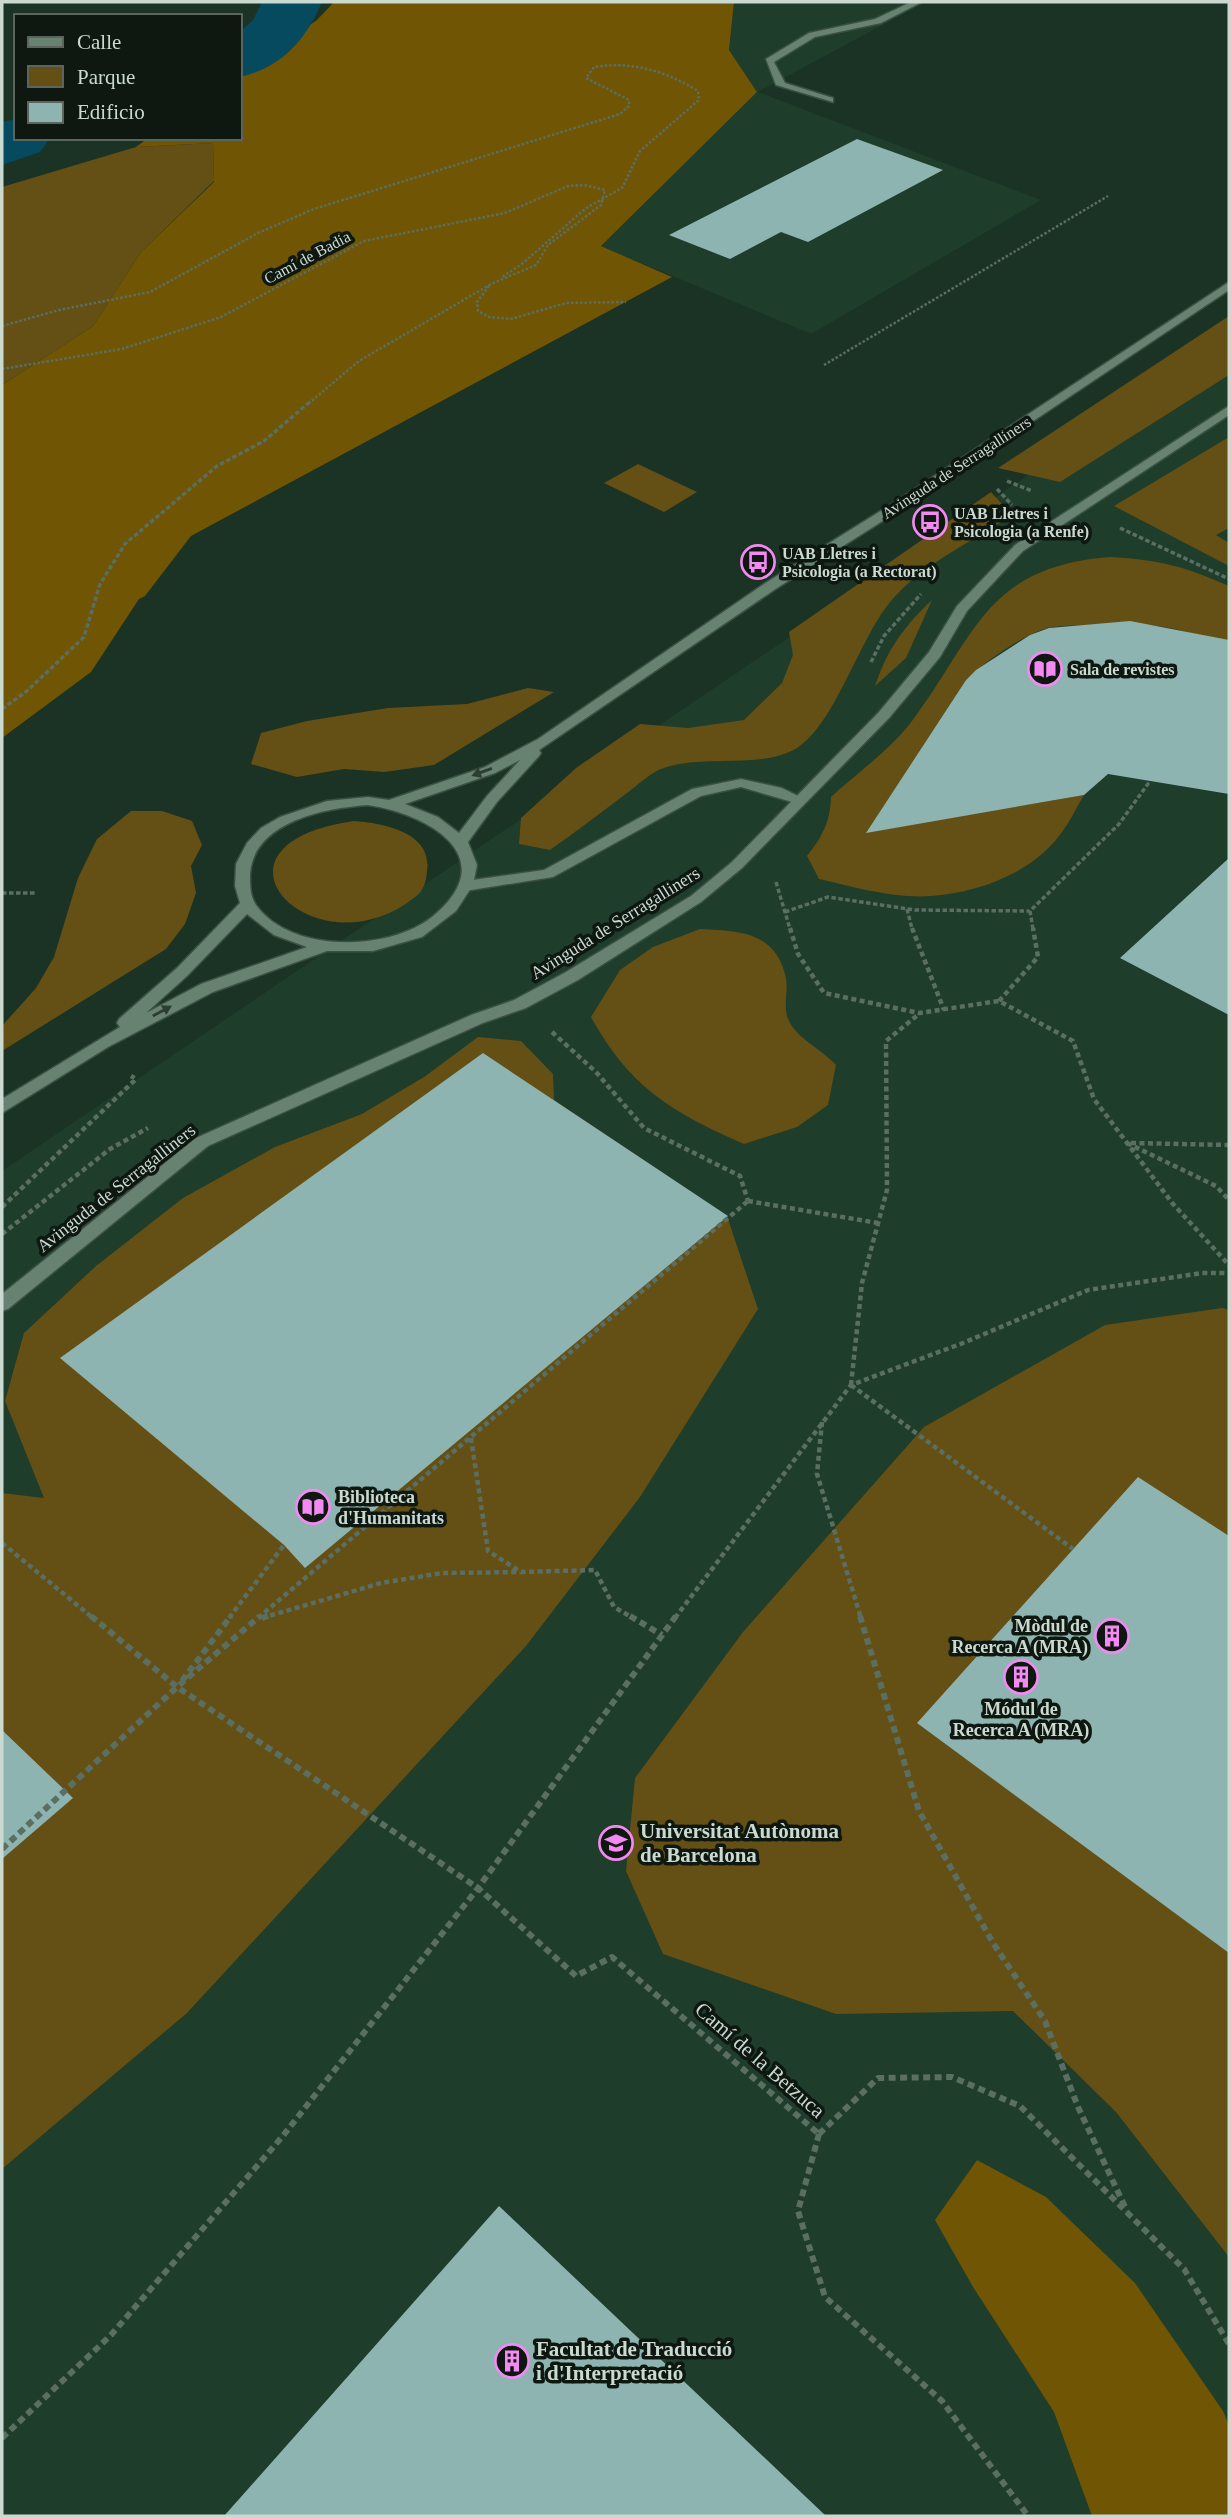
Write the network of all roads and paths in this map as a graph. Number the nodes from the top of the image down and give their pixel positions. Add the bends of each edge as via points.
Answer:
1 (918, 2) edge
2 (830, 100) dead end
3 (1108, 197) dead end
4 (605, 199) junction
5 (491, 284) junction
6 (1229, 285) edge
7 (626, 302) dead end
8 (2, 326) edge
9 (824, 365) dead end
10 (2, 369) edge
11 (1229, 410) edge
12 (997, 477) dead end
13 (991, 483) dead end
14 (1040, 495) dead end
15 (1079, 509) junction
16 (1017, 510) dead end
17 (1229, 579) edge
18 (2, 709) edge
19 (543, 742) junction
20 (1150, 781) dead end
21 (799, 800) junction
22 (393, 803) junction
23 (775, 827) junction
24 (460, 842) junction
25 (465, 886) junction
26 (2, 892) edge
27 (36, 893) dead end
28 (248, 904) junction
29 (907, 909) junction
30 (1030, 911) junction
31 (785, 912) junction
32 (326, 946) junction
33 (999, 1001) junction
34 (520, 1004) junction
35 (944, 1010) junction
36 (919, 1013) junction
37 (102, 1043) junction
38 (127, 1073) dead end
39 (2, 1107) edge
40 (1127, 1143) junction
41 (1229, 1145) edge
42 (1229, 1200) edge
43 (748, 1201) junction
44 (2, 1207) edge
45 (878, 1224) junction
46 (1229, 1265) edge
47 (1229, 1273) edge
48 (2, 1304) edge
49 (851, 1385) junction
50 (822, 1421) junction
51 (471, 1438) junction
52 (2, 1543) edge
53 (284, 1545) dead end
54 (1073, 1549) dead end
55 (521, 1572) junction
56 (258, 1619) junction
57 (662, 1635) junction
58 (177, 1687) junction
59 (2, 1849) edge
60 (478, 1888) junction
61 (819, 2134) junction
62 (1127, 2211) junction
63 (1229, 2343) edge
64 (2, 2438) edge
65 (1028, 2516) edge

1 - 2 street via 878,20 811,35 769,61 781,85
3 - 9 path
4 - 5 path via 586,208 522,264
4 - 5 path via 548,245 536,265
4 - 8 path via 622,188 640,151 699,100 698,91 666,72 647,67 594,68 586,78 629,100 620,114 314,208 150,292
4 - 10 path, Camí de Badia via 604,190 584,184 568,186 505,213 365,241 222,317 122,349
5 - 7 path via 477,302 478,311 496,320 513,320 565,303
5 - 18 path via 359,361 264,441 217,466 125,544 100,584 84,637
6 - 19 street, Avinguda de Serragalliners via 772,585
11 - 15 street, Avinguda de Serragalliners
12 - 14 path
13 - 16 path
15 - 17 path
15 - 21 street, Avinguda de Serragalliners via 1019,548 962,609 935,654 884,715
19 -> 22 street, Avinguda de Serragalliners via 490,770
19 - 24 street, Avinguda de Serragalliners
20 - 30 path via 1119,824
21 - 23 street, Avinguda de Serragalliners
21 - 25 street via 741,783 697,792 548,874
22 - 24 street via 438,821
22 - 28 street via 320,806 276,826 252,848 243,866
23 - 31 path via 775,879
23 - 34 street, Avinguda de Serragalliners via 696,899
24 - 25 street via 468,863
25 - 32 street via 452,907 414,933 381,944
26 - 27 path
28 - 32 street via 278,931
28 - 37 street via 182,972
29 - 30 path
29 - 31 path via 828,897
29 - 35 path via 916,946
30 - 33 path via 1038,957
31 - 36 path via 798,954 824,993
37 -> 32 street via 207,988
33 - 35 path
33 - 40 path via 1073,1041 1094,1098
34 - 43 path via 596,1072 644,1128 740,1176
34 - 48 street, Avinguda de Serragalliners via 202,1142
35 - 36 path
36 - 45 path via 886,1041 887,1190
37 - 39 street
38 - 44 path via 136,1079
40 - 41 path
40 - 42 path via 1216,1186
40 - 46 path via 1173,1204
43 - 45 path
43 - 51 path
45 - 49 path via 862,1283
47 - 49 path via 1088,1290
49 - 50 path
49 - 54 path
50 - 57 path
50 - 62 path via 817,1474 919,1811 993,1943 1045,2021 1078,2107
51 - 55 path via 488,1551
51 - 56 path
52 - 58 path
53 - 58 path
55 - 56 path via 443,1573 381,1583
55 - 57 path via 595,1570 614,1607
56 - 58 path
57 - 60 path
58 - 59 path
58 - 60 path
60 - 61 path, Camí de la Betzuca via 576,1976 612,1957
60 - 64 path via 282,2137 138,2304
61 - 62 path via 878,2078 951,2077 1020,2106
61 - 65 path, Camí de la Betzuca via 798,2211 825,2297 942,2401
62 - 63 path via 1184,2269

